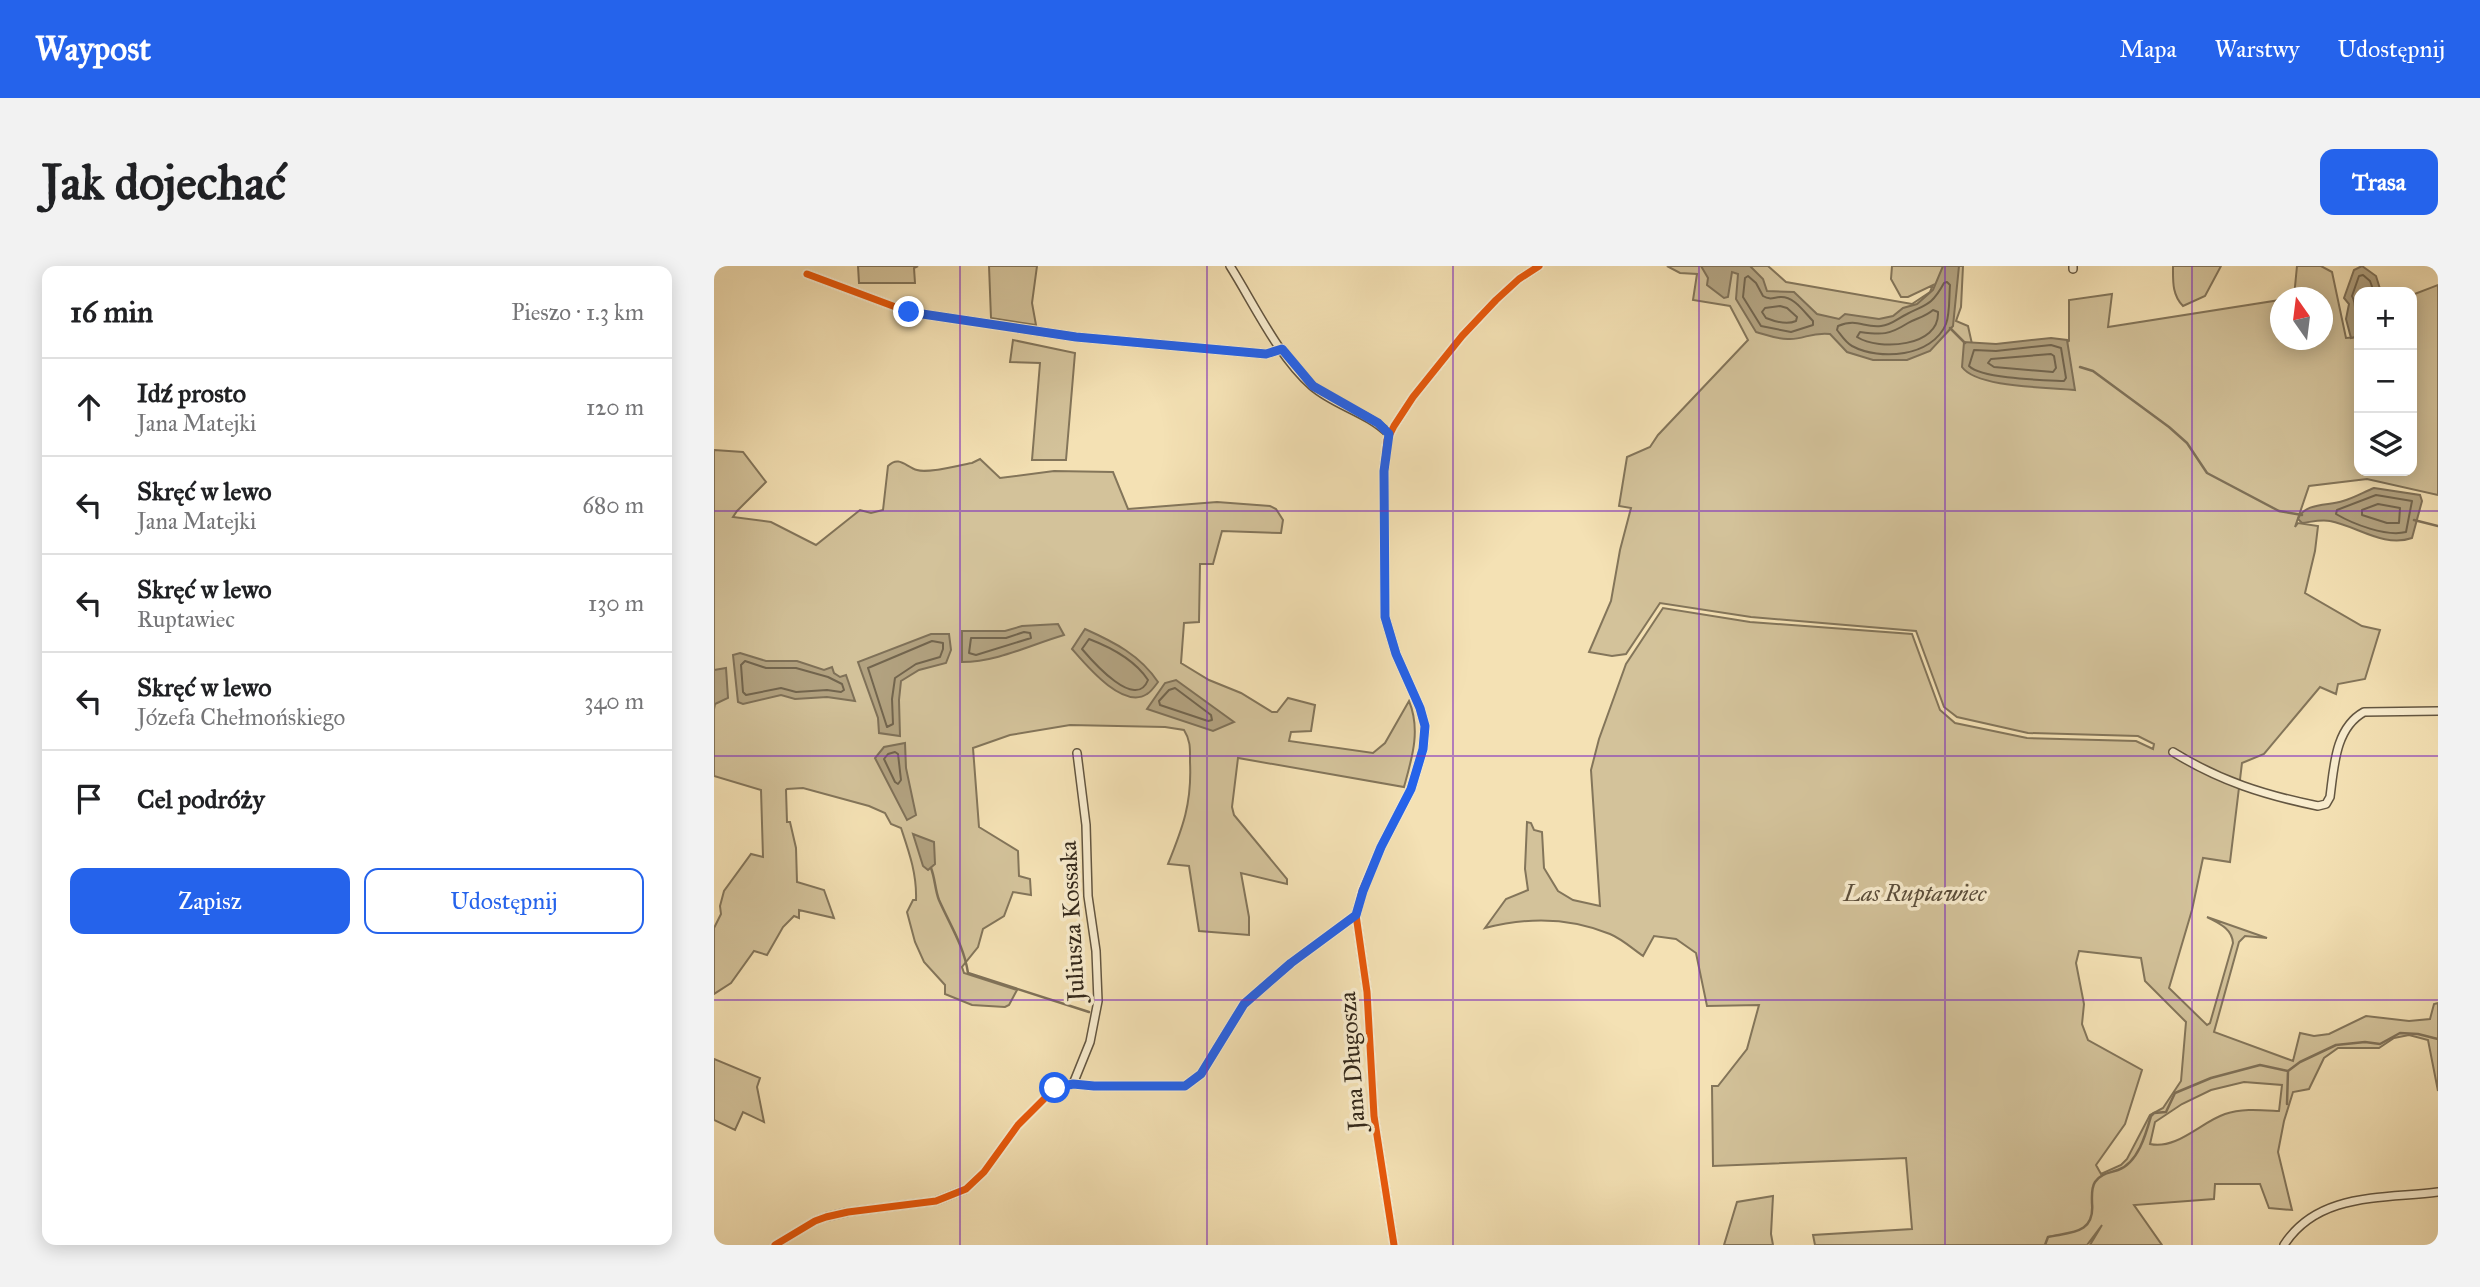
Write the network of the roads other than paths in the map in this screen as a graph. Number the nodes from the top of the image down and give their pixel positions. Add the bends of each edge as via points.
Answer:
1 (1230, 266) edge
2 (1539, 266) edge
3 (807, 274) dead end
4 (1282, 349) junction
5 (1389, 434) junction
6 (2438, 711) edge
7 (2173, 752) dead end
8 (1077, 753) dead end
9 (1356, 915) junction
10 (1073, 1084) junction
11 (2438, 1192) edge
12 (775, 1245) edge
13 (1394, 1245) edge
14 (2284, 1245) edge

1 - 4 street
2 - 5 street via 1479,317 1425,381
3 - 4 street via 909,312 1076,337 1266,354
4 - 5 street via 1313,386
5 - 9 street via 1384,471 1385,617 1425,726 1411,789 1377,858
6 - 7 street via 2364,712 2356,716 2337,751 2330,797 2318,806 2238,785
8 - 10 street, Juliusza Kossaka via 1098,1001 1090,1042
9 - 10 street via 1244,1004 1201,1074 1185,1086
9 - 13 street, Jana Długosza via 1367,992 1374,1116
10 - 12 street via 1055,1088 966,1189 936,1201 826,1217
11 - 14 street via 2349,1200 2307,1220

